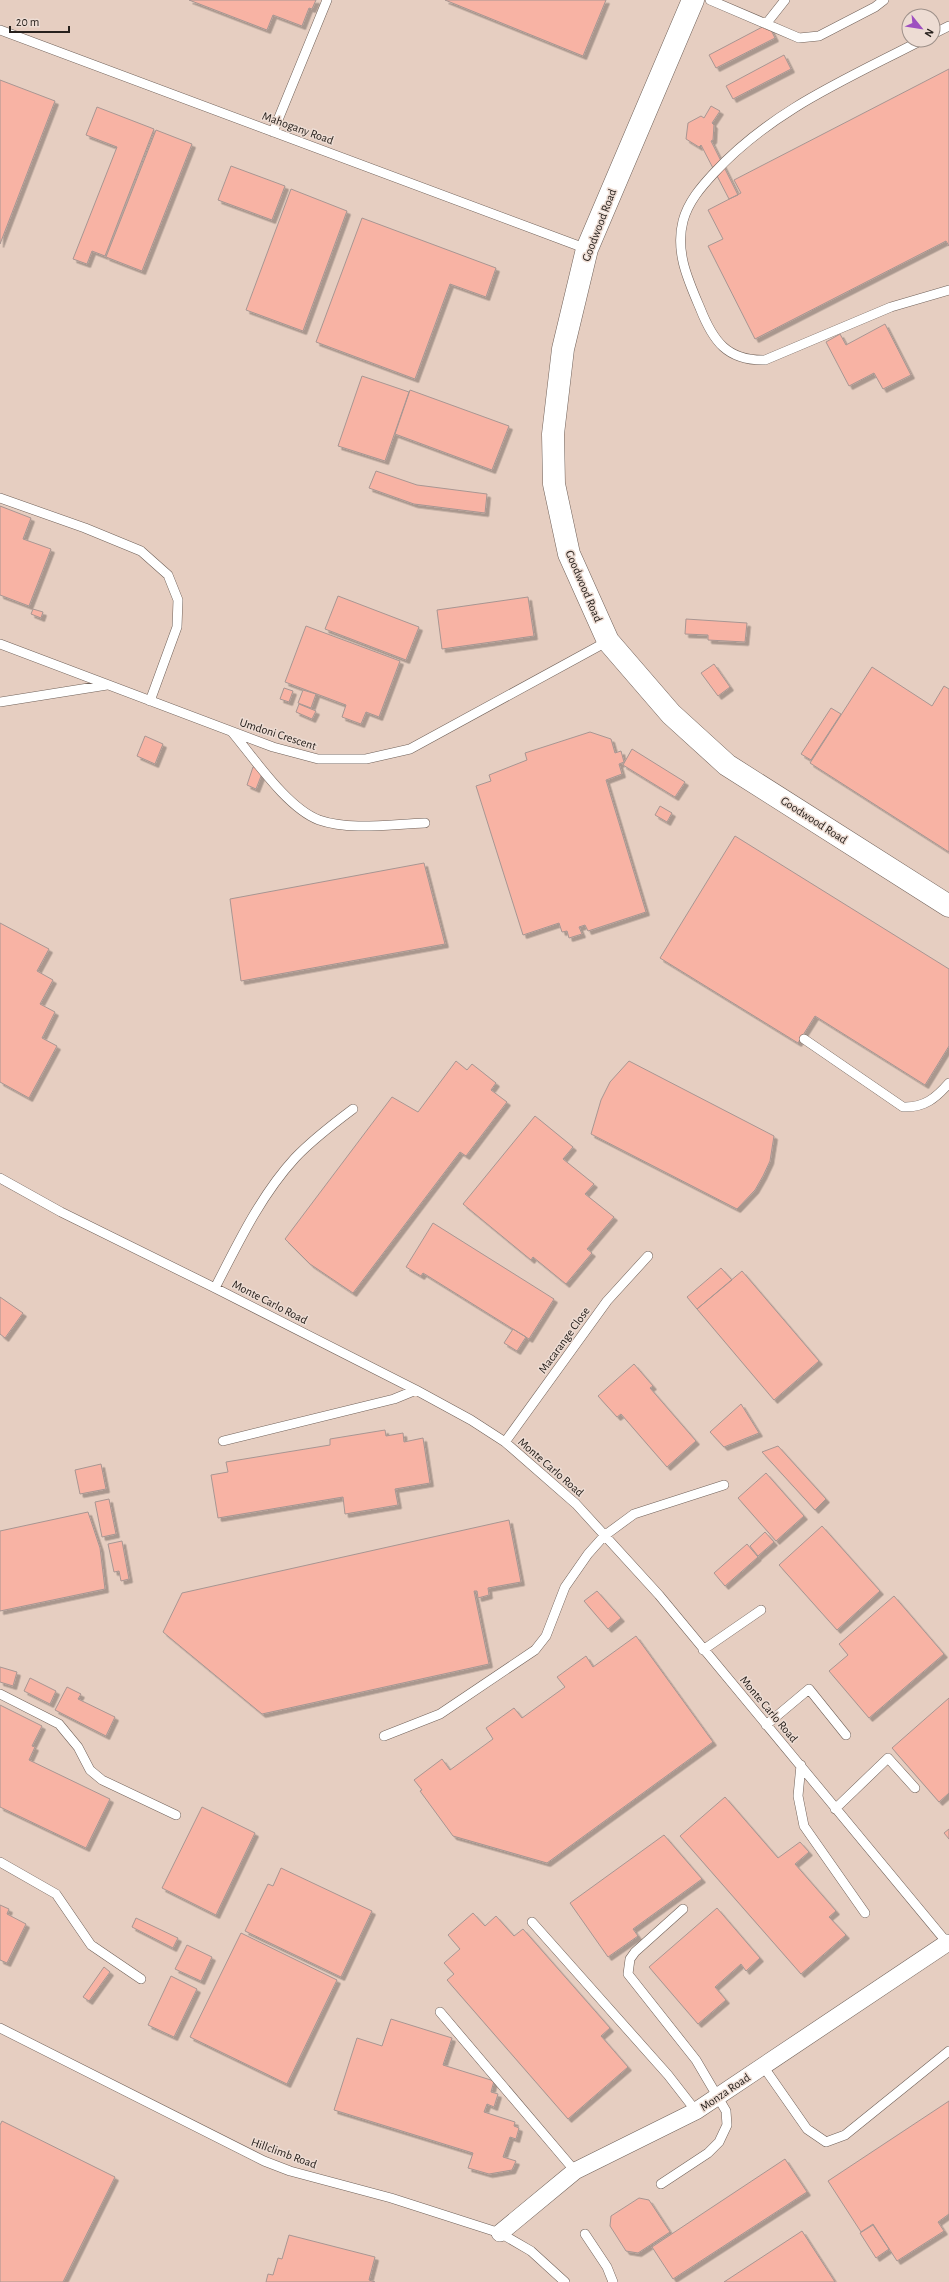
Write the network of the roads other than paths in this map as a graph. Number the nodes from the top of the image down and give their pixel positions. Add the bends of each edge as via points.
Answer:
1 (327, 0) edge
2 (693, 0) edge
3 (710, 0) edge
4 (785, 0) edge
5 (884, 0) edge
6 (766, 24) junction
7 (0, 30) edge
8 (907, 48) edge
9 (273, 132) junction
10 (587, 249) junction
11 (949, 290) edge
12 (0, 498) edge
13 (608, 641) junction
14 (0, 644) edge
15 (109, 685) junction
16 (150, 700) junction
17 (0, 702) edge
18 (231, 731) junction
19 (425, 823) dead end
20 (949, 906) edge
21 (804, 1039) dead end
22 (949, 1083) edge
23 (353, 1109) dead end
24 (0, 1178) edge
25 (648, 1256) dead end
26 (215, 1288) junction
27 (416, 1390) junction
28 (223, 1441) dead end
29 (505, 1442) junction
30 (724, 1485) dead end
31 (604, 1536) junction
32 (761, 1610) dead end
33 (703, 1650) junction
34 (0, 1694) edge
35 (766, 1725) junction
36 (846, 1735) dead end
37 (384, 1736) dead end
38 (801, 1765) junction
39 (915, 1788) dead end
40 (835, 1809) junction
41 (176, 1815) dead end
42 (0, 1862) edge
43 (683, 1909) dead end
44 (865, 1914) dead end
45 (532, 1922) dead end
46 (948, 1944) edge
47 (140, 1979) dead end
48 (440, 2012) dead end
49 (0, 2028) edge
50 (949, 2051) edge
51 (763, 2066) junction
52 (718, 2096) junction
53 (696, 2111) junction
54 (575, 2171) junction
55 (661, 2184) dead end
56 (500, 2233) junction
57 (585, 2234) dead end
58 (564, 2282) edge
59 (613, 2282) edge

1 - 9 lane
2 - 10 street, Goodwood Road
3 - 6 lane
4 - 6 lane
5 - 6 lane via 819,36 800,38
7 - 9 lane, Mahogany Road
8 - 11 lane via 789,110 733,152 701,187 689,206 683,222 682,266 701,311 716,338 728,352 751,360 765,360 891,307
9 - 10 lane, Mahogany Road
10 - 13 street, Goodwood Road via 563,349 552,434 554,484 569,554
12 - 16 lane via 142,551 168,575 178,600 177,627
13 - 18 lane, Umdoni Crescent via 410,749 366,759 318,759 273,747
13 - 20 street, Goodwood Road via 671,714 727,765
14 - 15 lane, Umdoni Crescent
15 - 16 lane, Umdoni Crescent
15 - 17 lane
16 - 18 lane, Umdoni Crescent
18 - 19 lane via 288,799 305,813 320,820 361,826
21 - 22 lane via 903,1107 915,1108 925,1104 940,1094
23 - 26 lane via 295,1158 276,1181 257,1210
24 - 26 lane, Monte Carlo Road via 61,1212
25 - 29 lane, Macarange Close via 607,1300
26 - 27 lane, Monte Carlo Road
27 - 28 lane via 394,1399
27 - 29 lane, Monte Carlo Road via 472,1420
29 - 31 lane, Monte Carlo Road via 576,1504
30 - 31 lane via 634,1514
31 - 33 lane, Monte Carlo Road via 659,1595
31 - 37 lane via 565,1587 546,1636 536,1650 440,1714
32 - 33 lane
33 - 35 lane, Monte Carlo Road
34 - 41 lane via 59,1724 78,1747 90,1770 102,1780
35 - 36 lane via 809,1689
35 - 38 lane, Monte Carlo Road
38 - 40 lane, Monte Carlo Road
38 - 44 lane via 798,1796 804,1826
39 - 40 lane via 888,1758
40 - 46 lane, Monte Carlo Road
42 - 47 lane via 56,1894 91,1945
43 - 52 lane via 635,1952 630,1959 628,1974 696,2060
45 - 53 lane via 668,2075
46 - 51 street, Monza Road
48 - 54 lane
49 - 56 lane, Hillclimb Road via 264,2161
50 - 51 lane via 845,2135 826,2142 807,2129
51 - 52 street, Monza Road
52 - 53 street, Monza Road
52 - 55 lane via 726,2111 727,2125 720,2142
53 - 54 street, Monza Road
54 - 56 street, Monza Road
56 - 58 lane, Hillclimb Road via 531,2251
57 - 59 lane via 607,2267

